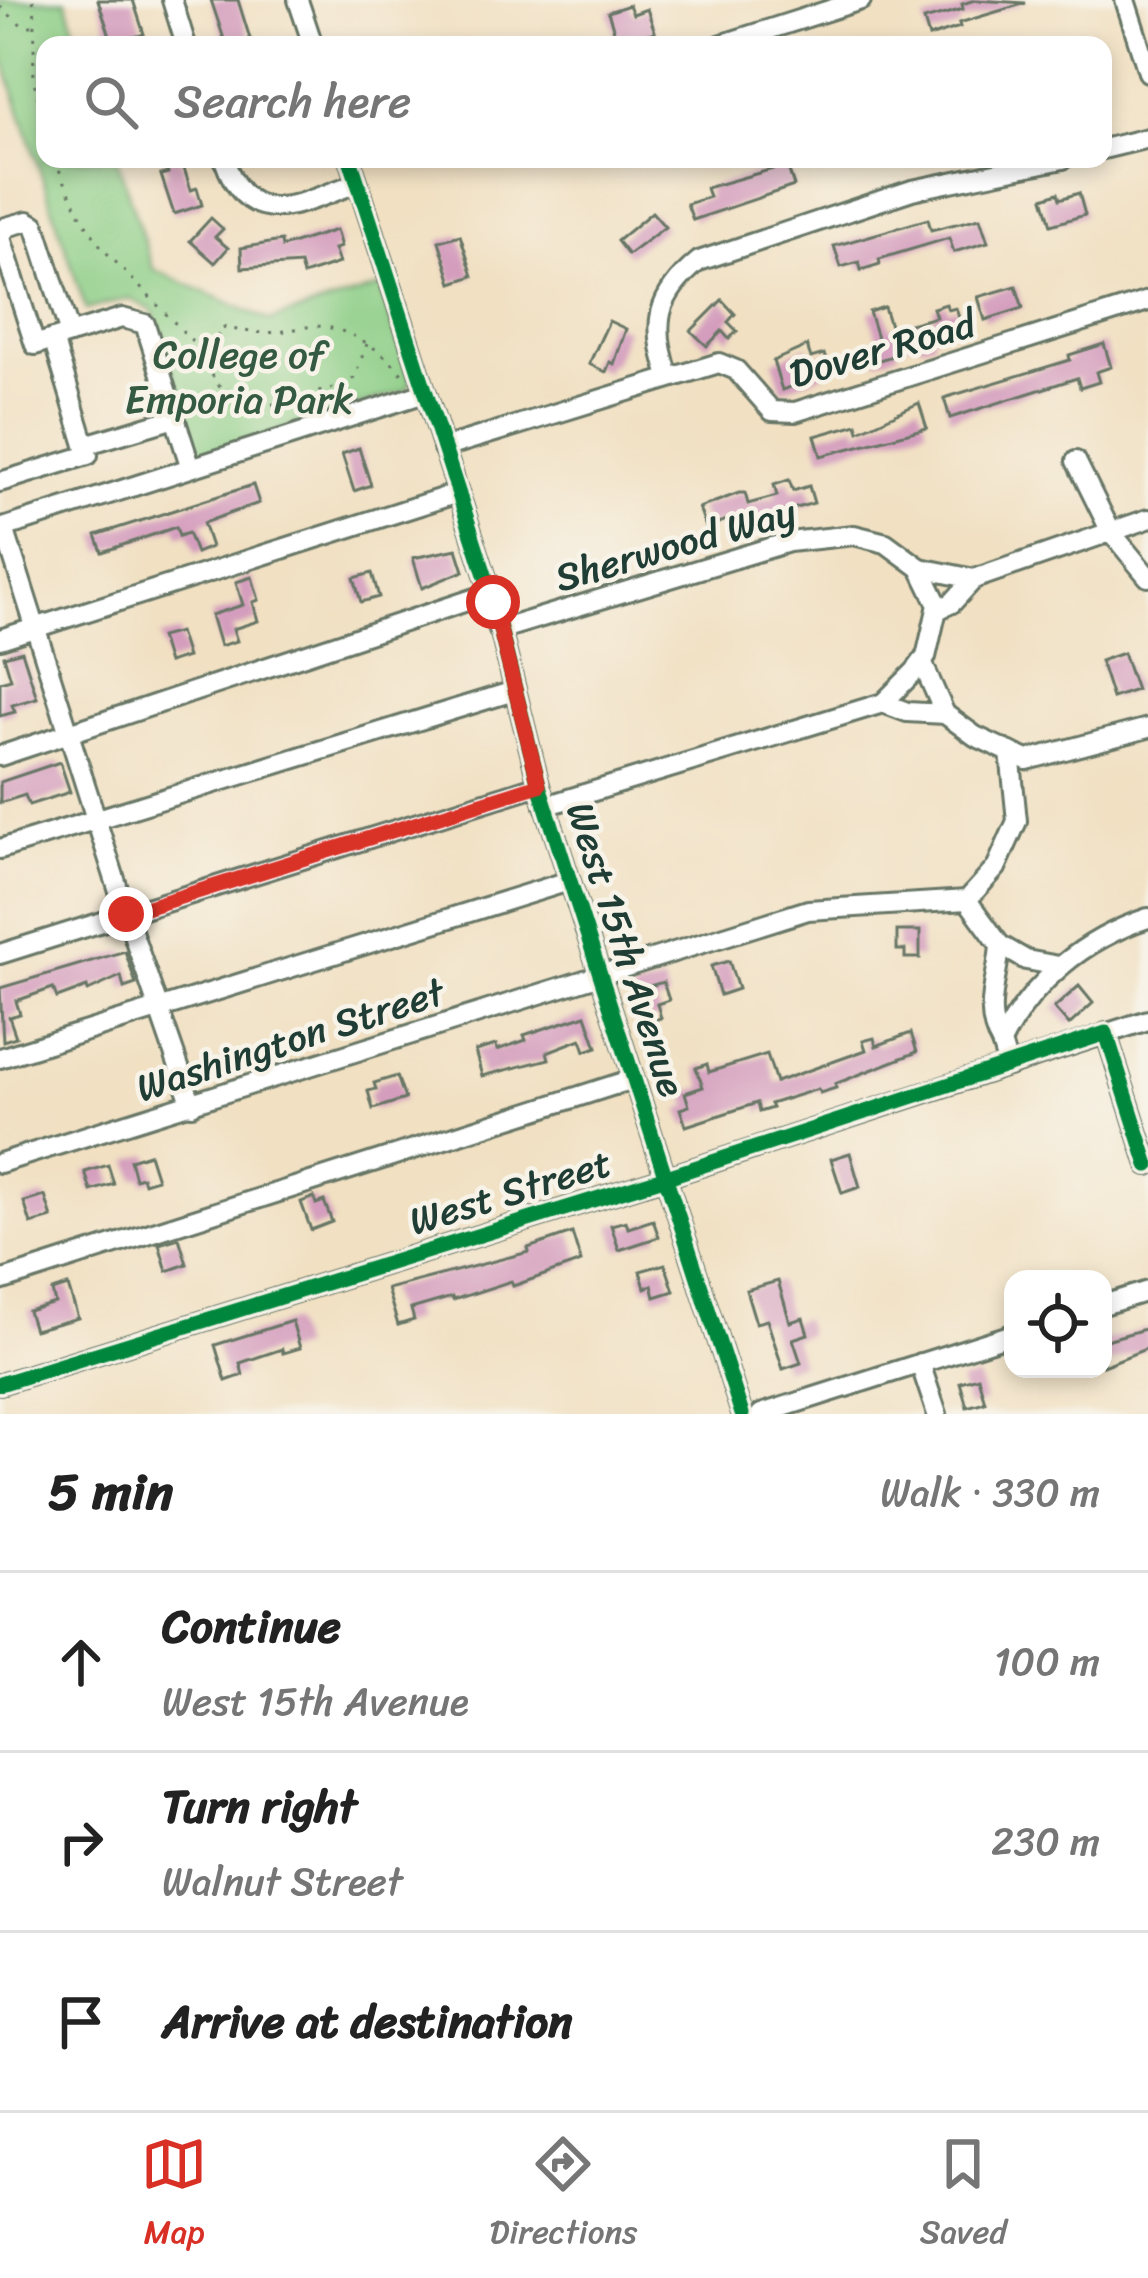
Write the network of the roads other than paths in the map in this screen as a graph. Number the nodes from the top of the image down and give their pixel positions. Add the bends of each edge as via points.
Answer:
1 (172, 0) edge
2 (298, 0) edge
3 (861, 0) edge
4 (1125, 0) edge
5 (183, 36) edge
6 (310, 36) edge
7 (748, 36) edge
8 (1148, 72) edge
9 (1148, 138) edge
10 (1112, 147) edge
11 (227, 168) edge
12 (353, 168) edge
13 (1019, 168) edge
14 (357, 183) junction
15 (1148, 301) edge
16 (61, 337) junction
17 (668, 376) junction
18 (417, 389) junction
19 (175, 418) junction
20 (85, 445) junction
21 (443, 448) junction
22 (1076, 461) dead end
23 (190, 465) junction
24 (0, 482) edge
25 (458, 493) junction
26 (1148, 519) edge
27 (2, 529) edge
28 (1111, 532) junction
29 (920, 568) junction
30 (1148, 577) edge
31 (974, 579) junction
32 (490, 593) junction
33 (938, 610) junction
34 (35, 628) junction
35 (499, 629) junction
36 (0, 639) edge
37 (922, 662) junction
38 (514, 691) junction
39 (884, 703) junction
40 (945, 714) junction
41 (1148, 728) edge
42 (69, 734) junction
43 (1010, 752) junction
44 (0, 756) edge
45 (539, 785) junction
46 (545, 806) junction
47 (96, 819) junction
48 (0, 849) edge
49 (569, 881) junction
50 (967, 900) junction
51 (126, 914) junction
52 (1148, 918) edge
53 (1000, 945) junction
54 (0, 954) edge
55 (1059, 966) junction
56 (599, 975) junction
57 (161, 1010) junction
58 (1148, 1020) edge
59 (1106, 1034) junction
60 (1000, 1043) junction
61 (0, 1058) edge
62 (1008, 1066) junction
63 (633, 1079) junction
64 (192, 1105) junction
65 (1143, 1134) edge
66 (0, 1163) edge
67 (1148, 1165) edge
68 (667, 1178) junction
69 (0, 1281) edge
70 (1148, 1291) edge
71 (1112, 1302) edge
72 (1004, 1337) edge
73 (920, 1363) junction
74 (0, 1384) edge
75 (742, 1414) edge
76 (761, 1414) edge
77 (937, 1414) edge

1 - 5 street
2 - 6 street
3 - 7 street
4 - 8 street
9 - 10 street
11 - 14 street via 248,202 269,208
12 - 14 street, West 15th Avenue
13 - 17 street via 912,190 699,261 664,298 658,322
14 - 18 street, West 15th Avenue
15 - 17 street, Dover Road via 795,412 772,411 736,370 719,364
16 - 16 street via 35,225 6,226 2,238 35,345
16 - 19 street via 122,318 145,324
16 - 20 street
17 - 21 street, Dover Road
18 - 21 street, West 15th Avenue
18 - 23 street
19 - 20 street
19 - 23 street
20 - 24 street via 88,455
21 - 25 street, West 15th Avenue
22 - 28 street
23 - 27 street
25 - 32 street, West 15th Avenue
25 - 34 street
26 - 28 street
27 - 34 street
28 - 30 street
28 - 31 street
29 - 31 street, Sherwood Way
29 - 33 street
29 - 35 street, Sherwood Way via 886,543 828,536
31 - 33 street
32 - 35 street, West 15th Avenue
32 - 42 street
33 - 37 street
34 - 36 street
34 - 42 street
35 - 38 street, West 15th Avenue
37 - 39 street
37 - 40 street
38 - 45 street, West 15th Avenue
38 - 47 street
39 - 40 street
39 - 46 street
40 - 43 street
41 - 43 street via 1039,759
42 - 44 street
42 - 47 street
43 - 50 street via 1017,821 996,868
45 - 46 street, West 15th Avenue
45 - 51 street
46 - 49 street, West 15th Avenue
47 - 48 street
47 - 51 street
49 - 56 street, West 15th Avenue
49 - 57 street
50 - 53 street
50 - 56 street, Washington Street via 808,910
51 - 54 street
51 - 57 street
52 - 55 street
53 - 55 street
53 - 60 street via 989,1012
55 - 60 street
56 - 63 street, West 15th Avenue
56 - 64 street, Washington Street
57 - 61 street
57 - 64 street
58 - 59 street, West Street
59 - 62 street, West Street
59 - 65 street
60 - 62 street
62 - 68 street, West Street
63 - 68 street, West 15th Avenue
63 - 69 street
64 - 66 street, Washington Street
65 - 67 street
68 - 74 street, West Street
68 - 75 street, West 15th Avenue
70 - 71 street
72 - 73 street
73 - 76 street
73 - 77 street

